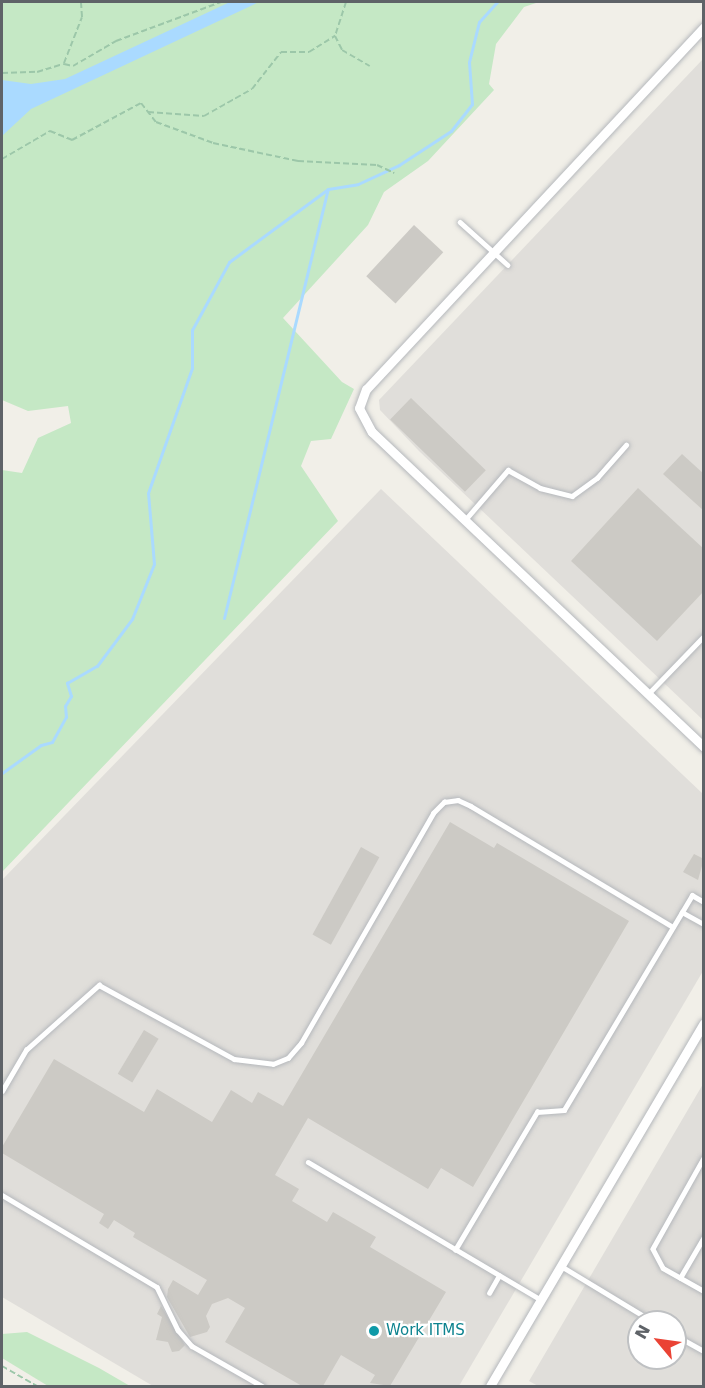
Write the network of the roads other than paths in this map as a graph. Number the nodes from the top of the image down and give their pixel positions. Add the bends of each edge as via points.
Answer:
1 (704, 27) edge
2 (460, 222) dead end
3 (493, 251) junction
4 (508, 265) dead end
5 (626, 445) dead end
6 (465, 520) junction
7 (704, 636) edge
8 (648, 694) junction
9 (704, 747) edge
10 (704, 902) edge
11 (682, 912) junction
12 (704, 924) edge
13 (673, 927) junction
14 (704, 1023) edge
15 (2, 1091) edge
16 (704, 1158) edge
17 (308, 1162) dead end
18 (2, 1195) edge
19 (704, 1237) edge
20 (455, 1250) junction
21 (561, 1266) junction
22 (499, 1276) junction
23 (680, 1278) junction
24 (704, 1291) edge
25 (489, 1293) dead end
26 (541, 1300) junction
27 (634, 1310) edge
28 (687, 1342) edge
29 (704, 1352) edge
30 (495, 1385) edge
31 (262, 1386) edge

1 - 3 street
2 - 3 lane
3 - 4 lane
3 - 6 street via 366,389 359,408 372,432
5 - 6 lane via 597,478 572,496 540,488 508,470
6 - 8 street
7 - 8 lane
8 - 9 street
10 - 11 lane via 692,895
11 - 12 lane
11 - 13 lane
13 - 15 lane via 471,806 458,800 444,802 433,813 301,1043 288,1058 273,1064 234,1059 99,985 26,1050
13 - 20 lane via 564,1110 537,1112
14 - 21 street
16 - 23 lane via 652,1249 663,1268
17 - 20 lane
18 - 31 lane via 157,1287 178,1330 192,1346
19 - 23 lane
20 - 22 lane
21 - 26 street
21 - 27 lane
22 - 25 lane
22 - 26 lane
23 - 24 lane
26 - 30 street
28 - 29 lane

